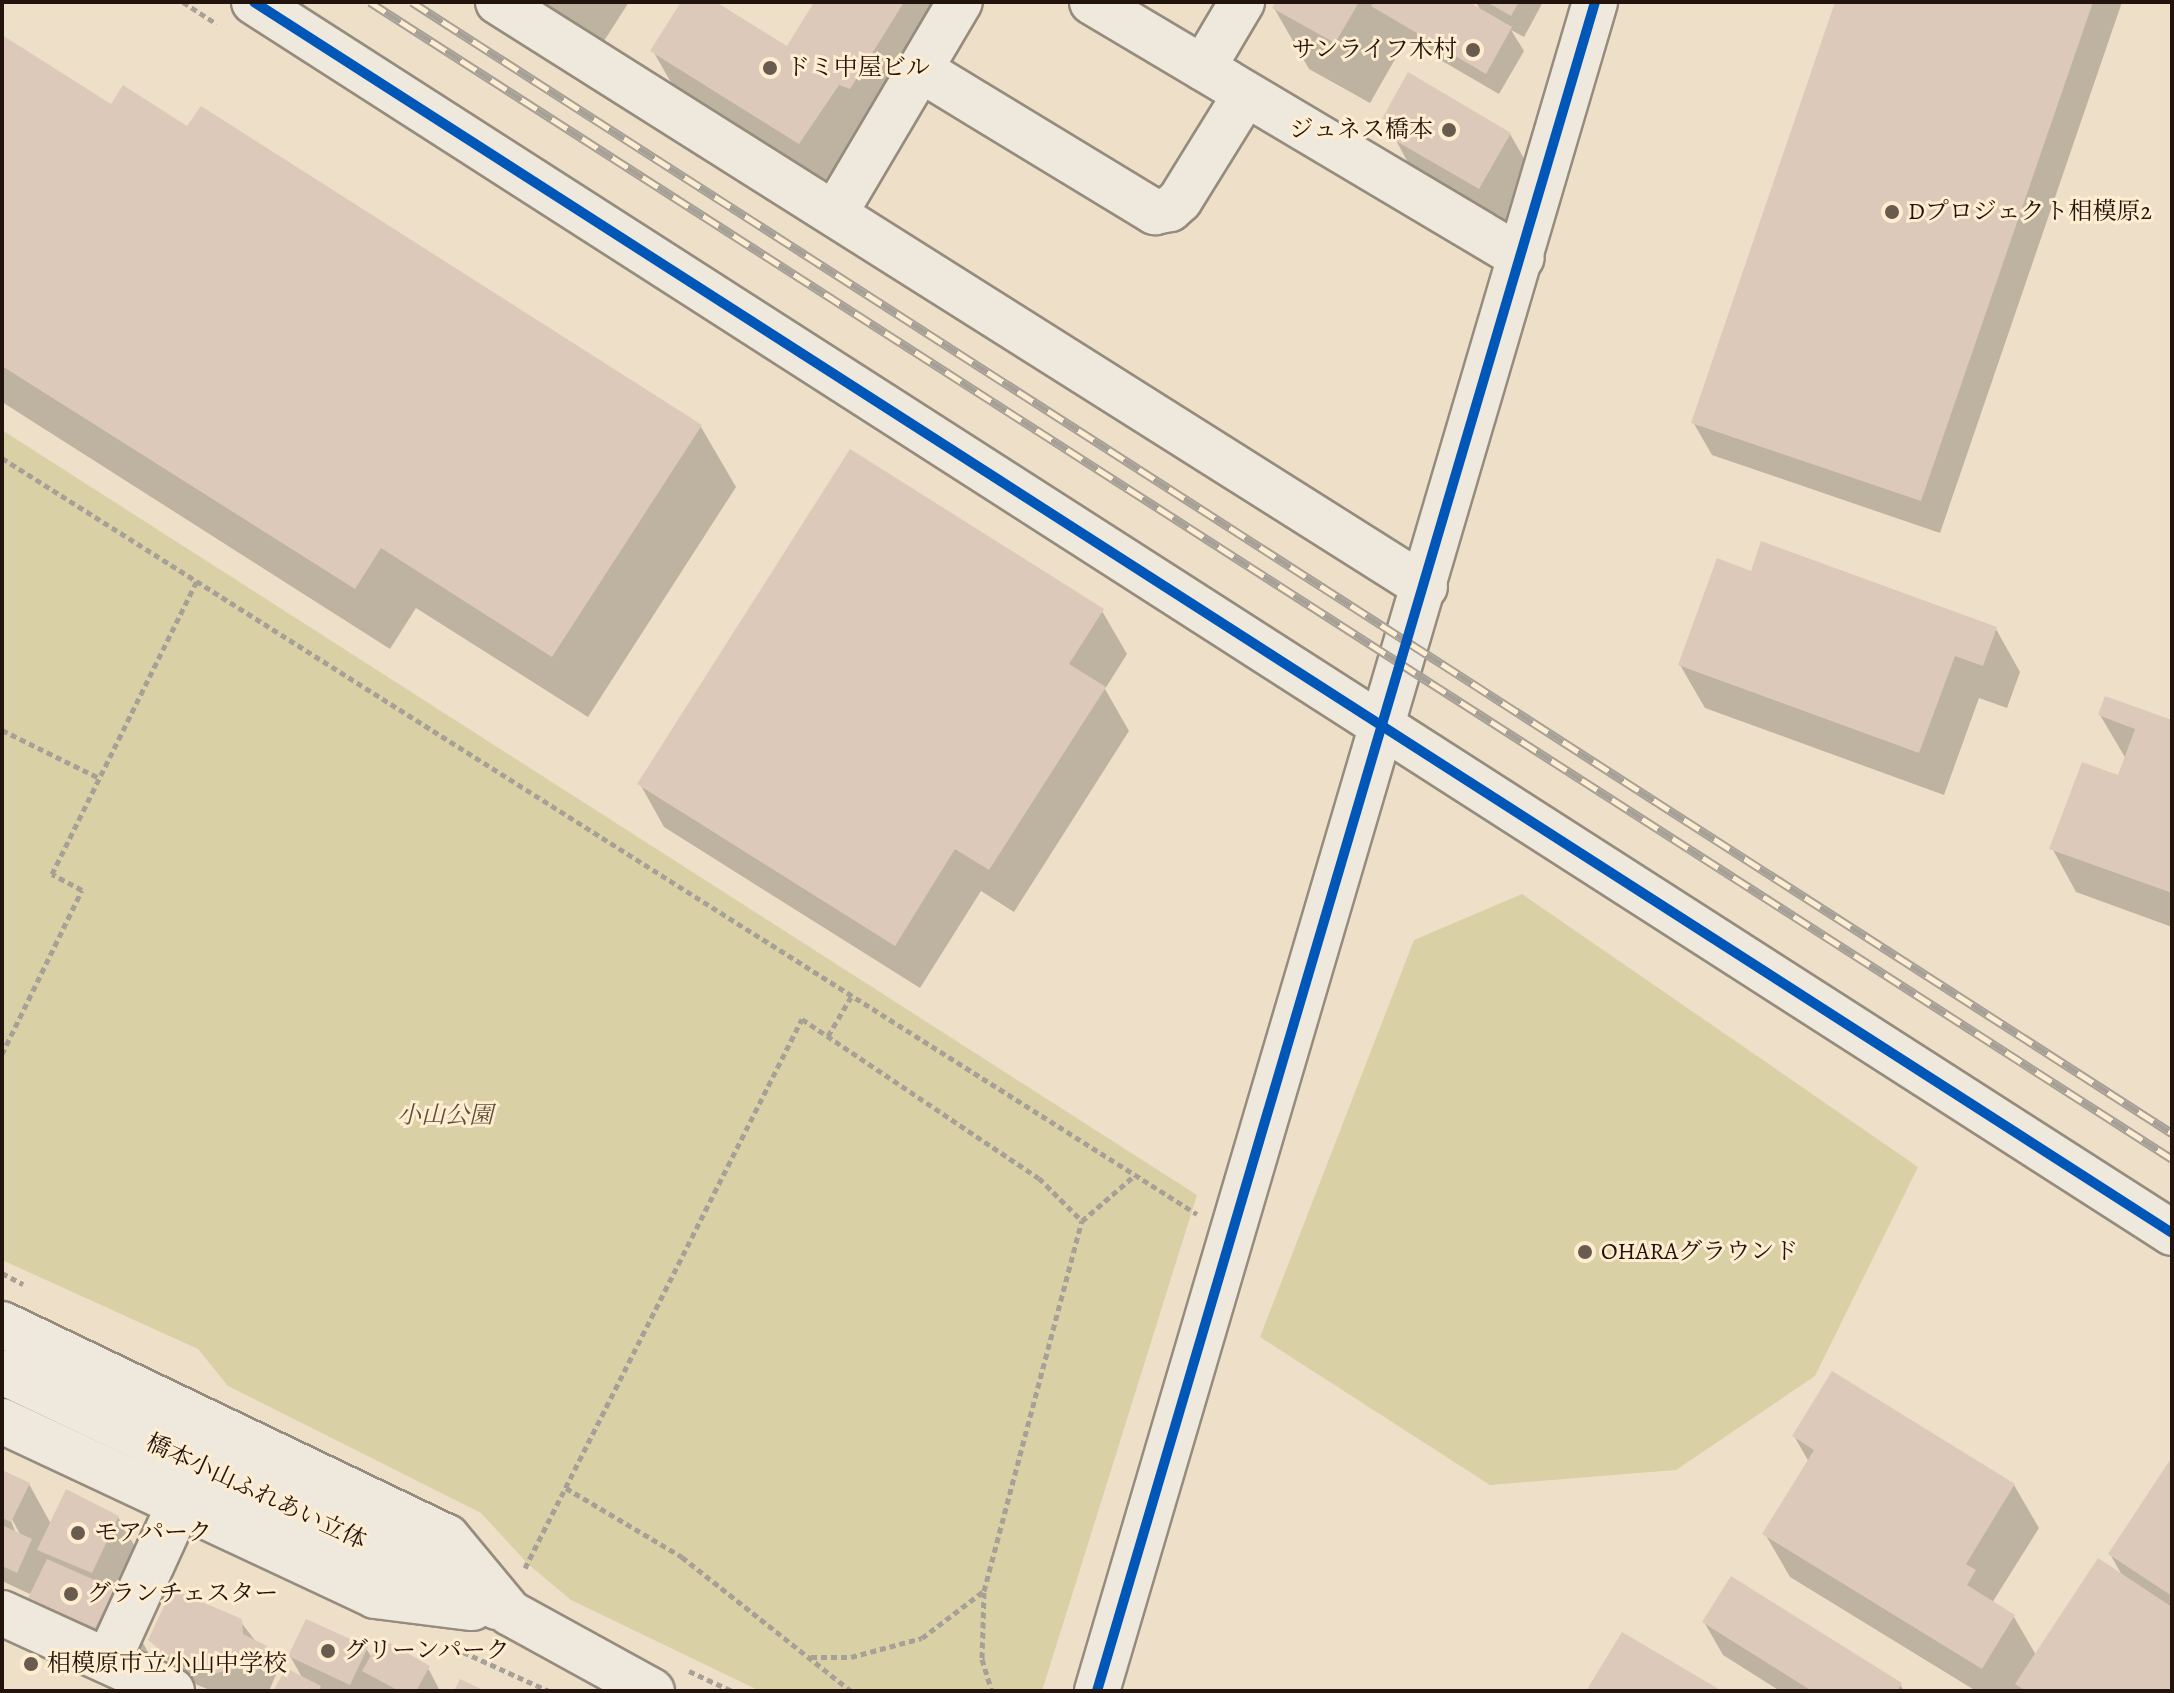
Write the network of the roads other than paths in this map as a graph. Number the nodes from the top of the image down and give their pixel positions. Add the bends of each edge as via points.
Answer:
1 (254, 2) edge
2 (498, 2) edge
3 (960, 2) edge
4 (1092, 2) edge
5 (1242, 2) edge
6 (1595, 2) edge
7 (1203, 68) junction
8 (921, 70) junction
9 (1245, 95) junction
10 (835, 213) junction
11 (1522, 258) junction
12 (1425, 587) junction
13 (1384, 730) junction
14 (2172, 1233) edge
15 (2, 1324) edge
16 (2, 1372) edge
17 (2, 1421) edge
18 (179, 1505) junction
19 (515, 1594) junction
20 (2, 1613) edge
21 (108, 1661) junction
22 (603, 1680) edge
23 (172, 1691) edge
24 (652, 1691) edge
25 (1097, 1691) edge

1 - 13 street
2 - 10 street
3 - 8 street
4 - 7 street
5 - 7 street
6 - 11 street
7 - 9 street
8 - 9 street via 1155,212 1180,200
8 - 10 street
9 - 11 street
10 - 12 street
11 - 12 street
12 - 13 street
13 - 14 street
13 - 25 street
15 - 19 street via 447,1537
16 - 19 street, 橋本小山ふれあい立体
17 - 18 street
18 - 19 street via 375,1596
18 - 21 street
19 - 22 street, 橋本小山ふれあい立体
20 - 21 street
21 - 23 street
22 - 24 street, 橋本小山ふれあい立体

